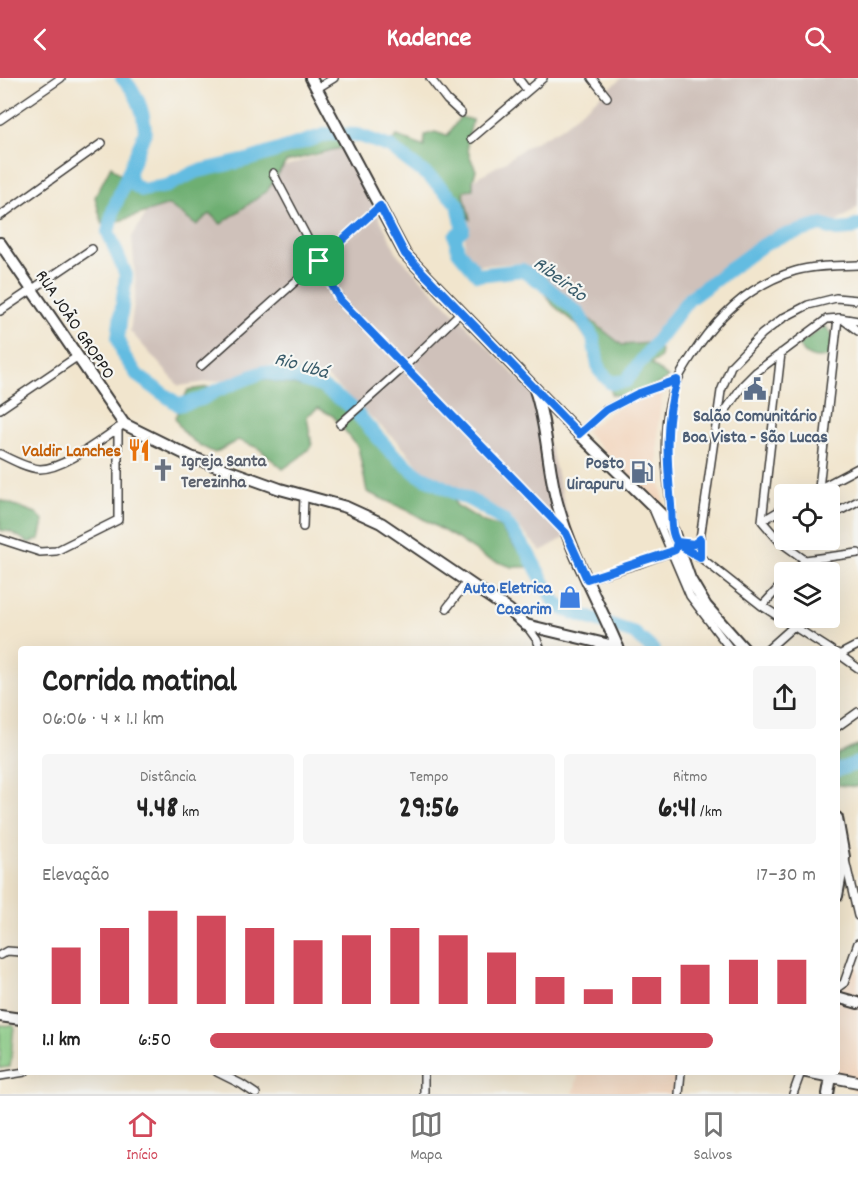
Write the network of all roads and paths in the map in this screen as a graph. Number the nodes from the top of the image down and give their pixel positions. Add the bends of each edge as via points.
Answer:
1 (61, 78) edge
2 (311, 78) edge
3 (334, 78) edge
4 (430, 78) edge
5 (519, 78) edge
6 (543, 78) edge
7 (592, 78) edge
8 (316, 89) junction
9 (527, 90) junction
10 (607, 97) dead end
11 (461, 113) dead end
12 (0, 120) edge
13 (471, 139) dead end
14 (102, 144) dead end
15 (273, 173) dead end
16 (380, 206) junction
17 (0, 216) edge
18 (0, 243) edge
19 (92, 249) dead end
20 (319, 261) junction
21 (858, 265) edge
22 (32, 289) junction
23 (858, 300) edge
24 (0, 311) edge
25 (461, 312) junction
26 (839, 318) junction
27 (858, 321) edge
28 (858, 331) edge
29 (781, 353) junction
30 (78, 356) junction
31 (201, 366) dead end
32 (404, 367) junction
33 (677, 380) junction
34 (534, 387) junction
35 (0, 409) edge
36 (568, 422) junction
37 (717, 422) junction
38 (339, 424) dead end
39 (121, 426) junction
40 (546, 430) junction
41 (579, 434) junction
42 (0, 454) edge
43 (858, 468) edge
44 (819, 484) edge
45 (827, 484) edge
46 (304, 496) junction
47 (858, 501) edge
48 (557, 504) junction
49 (652, 507) junction
50 (543, 510) junction
51 (840, 511) edge
52 (774, 514) edge
53 (762, 521) junction
54 (303, 527) dead end
55 (673, 531) junction
56 (566, 533) junction
57 (774, 533) edge
58 (0, 539) edge
59 (700, 539) junction
60 (677, 547) junction
61 (793, 550) edge
62 (858, 554) edge
63 (700, 557) junction
64 (805, 560) joint
65 (587, 579) junction
66 (467, 582) junction
67 (774, 593) edge
68 (762, 606) junction
69 (447, 608) dead end
70 (774, 614) edge
71 (526, 625) junction
72 (792, 628) edge
73 (797, 628) edge
74 (617, 645) edge
75 (858, 645) edge
76 (539, 646) edge
77 (727, 646) edge
78 (741, 646) edge
79 (772, 646) edge
80 (825, 646) edge
81 (840, 653) edge
82 (840, 655) edge
83 (858, 668) edge
84 (858, 712) edge
85 (840, 725) edge
86 (840, 835) edge
87 (844, 857) junction
88 (840, 879) edge
89 (858, 916) edge
90 (858, 943) edge
91 (18, 952) edge
92 (0, 955) edge
93 (840, 986) edge
94 (840, 998) edge
95 (858, 1003) edge
96 (0, 1016) edge
97 (18, 1019) edge
98 (18, 1073) edge
99 (223, 1075) edge
100 (424, 1075) edge
101 (681, 1075) edge
102 (800, 1075) edge
103 (819, 1075) edge
104 (0, 1076) edge
105 (831, 1077) junction
106 (858, 1082) edge
107 (795, 1092) edge
108 (256, 1094) edge
109 (424, 1094) edge
110 (679, 1094) edge
111 (828, 1094) edge

1 - 12 street
2 - 8 main road
3 - 8 street
4 - 11 street
5 - 9 street
6 - 9 street
7 - 10 street
8 - 16 main road
9 - 13 street
14 - 17 street
15 - 20 street
16 - 20 street
16 - 25 main road via 405,254
18 - 22 main road, RUA JOÃO GROPPO
19 - 22 street
20 - 31 street
20 - 32 street via 340,300
21 - 33 street via 794,271 759,287 732,305 712,327
22 - 24 street
22 - 30 main road, RUA JOÃO GROPPO
23 - 37 street via 836,298 808,304 762,334 731,366 721,391
25 - 32 street
25 - 34 main road
26 - 27 street
26 - 28 street
26 - 29 street via 827,319
26 - 44 street
29 - 37 street via 743,385
29 - 53 street
30 - 35 street
30 - 39 main road, RUA JOÃO GROPPO
32 - 38 street
32 - 50 street
33 - 41 street via 606,410
33 - 55 street via 667,424
34 - 36 main road
34 - 40 main road
36 - 40 main road via 554,422
36 - 41 main road
37 - 59 street
39 - 42 street via 57,467 39,469
39 - 46 main road via 191,457
39 - 58 street via 118,520 56,551 40,552
40 - 48 main road
41 - 49 main road
43 - 45 street
46 - 54 street
46 - 66 main road via 346,507 381,523
47 - 51 street
48 - 50 street via 554,511
48 - 56 main road
49 - 55 main road
49 - 60 street
50 - 56 street
52 - 53 street
53 - 57 street
55 - 60 main road
56 - 65 main road
59 - 60 street
59 - 63 street
60 - 63 street
60 - 65 street
60 - 77 street via 690,596
60 - 78 main road via 706,606
61 - 64 street
62 - 64 street
63 - 68 street
65 - 74 main road
66 - 69 street
66 - 71 main road
67 - 68 street
68 - 70 street
71 - 74 main road
71 - 76 street
72 - 79 street
73 - 80 street
75 - 81 street
82 - 83 street
84 - 85 street
86 - 87 main road
87 - 88 main road
87 - 89 street
90 - 93 street
91 - 92 street
94 - 95 main road
96 - 97 main road
98 - 104 street
99 - 108 street
100 - 109 street
101 - 110 street
102 - 107 street
103 - 105 main road
105 - 106 main road
105 - 111 main road

